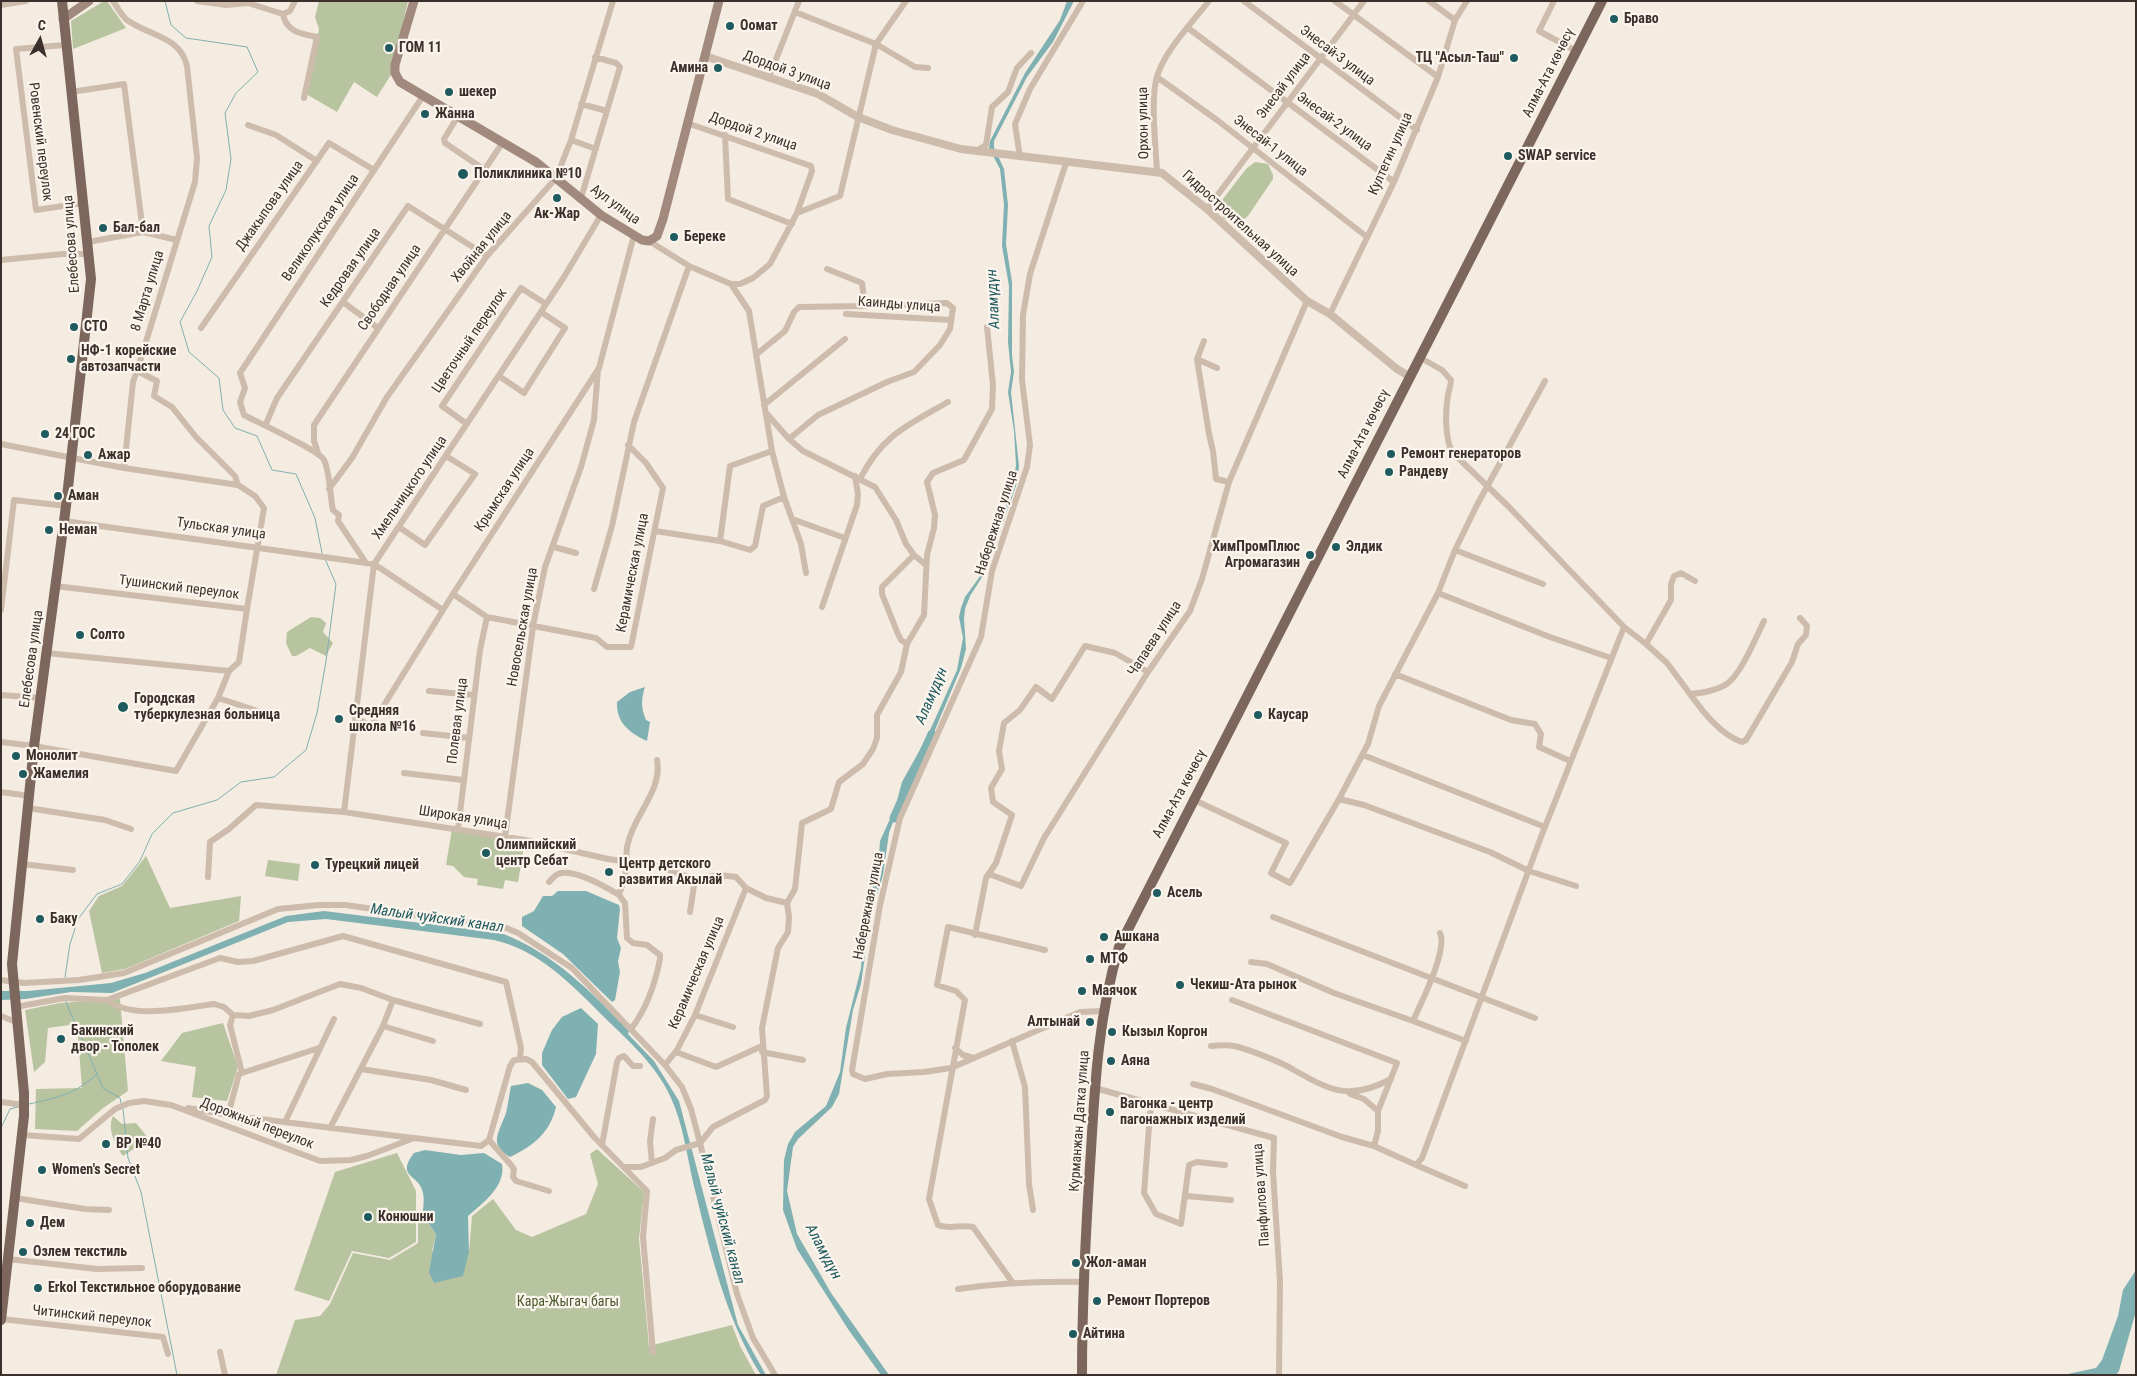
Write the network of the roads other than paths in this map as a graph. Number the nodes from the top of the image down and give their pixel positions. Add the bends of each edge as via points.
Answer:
1 (26, 1) edge
2 (62, 1) edge
3 (89, 1) edge
4 (113, 1) edge
5 (197, 1) edge
6 (295, 1) edge
7 (414, 1) edge
8 (613, 1) edge
9 (719, 1) edge
10 (799, 1) edge
11 (906, 1) edge
12 (1083, 1) edge
13 (1209, 1) edge
14 (1244, 1) edge
15 (1335, 1) edge
16 (1364, 1) edge
17 (1429, 1) edge
18 (1467, 1) edge
19 (1554, 1) edge
20 (1602, 1) edge
21 (1, 4) edge
22 (795, 12) junction
23 (283, 14) junction
24 (1353, 15) junction
25 (63, 19) junction
26 (1455, 20) junction
27 (1188, 28) junction
28 (876, 44) junction
29 (65, 45) junction
30 (1576, 51) junction
31 (1031, 53) dead end
32 (595, 56) junction
33 (705, 56) junction
34 (1320, 59) junction
35 (928, 68) dead end
36 (769, 76) junction
37 (1156, 77) junction
38 (1438, 77) junction
39 (70, 92) junction
40 (424, 96) junction
41 (304, 98) dead end
42 (1287, 103) junction
43 (581, 104) junction
44 (607, 111) junction
45 (458, 116) junction
46 (858, 117) junction
47 (687, 123) junction
48 (248, 124) dead end
49 (1416, 130) junction
50 (725, 135) junction
51 (571, 140) junction
52 (503, 142) junction
53 (1253, 148) junction
54 (596, 149) junction
55 (977, 152) junction
56 (1020, 157) junction
57 (316, 161) junction
58 (1066, 163) junction
59 (374, 170) junction
60 (484, 170) junction
61 (1157, 172) junction
62 (556, 178) junction
63 (1394, 182) junction
64 (582, 198) junction
65 (84, 203) junction
66 (1207, 209) junction
67 (798, 213) junction
68 (601, 215) junction
69 (792, 224) junction
70 (445, 228) junction
71 (143, 232) junction
72 (634, 236) junction
73 (1367, 237) junction
74 (177, 240) junction
75 (649, 241) junction
76 (88, 242) junction
77 (89, 254) junction
78 (487, 256) junction
79 (1, 260) edge
80 (689, 266) junction
81 (827, 270) dead end
82 (730, 284) junction
83 (1307, 301) junction
84 (343, 302) junction
85 (546, 304) junction
86 (865, 306) junction
87 (541, 312) junction
88 (846, 314) dead end
89 (1330, 314) junction
90 (951, 320) junction
91 (987, 326) dead end
92 (201, 328) dead end
93 (378, 328) junction
94 (845, 339) dead end
95 (1204, 341) dead end
96 (757, 354) junction
97 (1419, 357) junction
98 (1198, 359) junction
99 (598, 368) junction
100 (1217, 368) dead end
101 (136, 371) junction
102 (498, 376) junction
103 (1409, 376) junction
104 (1545, 381) dead end
105 (948, 402) dead end
106 (764, 405) junction
107 (766, 413) junction
108 (266, 424) junction
109 (467, 424) junction
110 (789, 440) junction
111 (1, 444) edge
112 (628, 445) junction
113 (772, 451) junction
114 (318, 453) junction
115 (446, 456) junction
116 (72, 458) junction
117 (124, 468) junction
118 (858, 477) junction
119 (1229, 482) junction
120 (238, 485) junction
121 (1487, 486) junction
122 (329, 489) junction
123 (784, 497) junction
124 (66, 506) junction
125 (792, 519) junction
126 (64, 521) junction
127 (399, 527) junction
128 (655, 531) junction
129 (845, 538) junction
130 (720, 541) junction
131 (257, 547) junction
132 (554, 547) junction
133 (1455, 550) junction
134 (576, 553) dead end
135 (914, 555) junction
136 (366, 563) junction
137 (374, 564) junction
138 (926, 565) junction
139 (806, 573) dead end
140 (1695, 581) dead end
141 (1543, 584) dead end
142 (55, 586) junction
143 (594, 589) dead end
144 (1438, 593) junction
145 (453, 594) junction
146 (822, 607) dead end
147 (247, 609) junction
148 (1, 610) edge
149 (442, 610) junction
150 (487, 617) junction
151 (1800, 618) dead end
152 (1764, 621) dead end
153 (534, 626) junction
154 (1624, 627) junction
155 (907, 644) junction
156 (1646, 644) junction
157 (46, 652) junction
158 (1611, 658) junction
159 (229, 671) junction
160 (1148, 672) junction
161 (1395, 674) junction
162 (429, 691) dead end
163 (1, 694) edge
164 (1690, 694) junction
165 (474, 695) junction
166 (40, 698) junction
167 (218, 698) junction
168 (255, 710) dead end
169 (355, 717) junction
170 (423, 733) dead end
171 (469, 738) junction
172 (1, 742) edge
173 (34, 746) junction
174 (1363, 755) junction
175 (656, 760) dead end
176 (1570, 761) junction
177 (404, 773) dead end
178 (464, 780) junction
179 (1, 792) edge
180 (30, 796) junction
181 (1192, 799) junction
182 (1339, 799) junction
183 (28, 808) junction
184 (344, 812) junction
185 (1545, 826) junction
186 (131, 829) dead end
187 (458, 829) junction
188 (506, 837) junction
189 (627, 862) junction
190 (22, 864) junction
191 (73, 870) dead end
192 (1529, 870) junction
193 (989, 874) junction
194 (208, 877) dead end
195 (696, 879) junction
196 (1152, 879) joint
197 (549, 882) dead end
198 (1576, 886) dead end
199 (746, 888) junction
200 (619, 895) junction
201 (787, 903) junction
202 (690, 912) dead end
203 (1272, 917) dead end
204 (1440, 933) dead end
205 (975, 935) junction
206 (1045, 950) dead end
207 (1250, 962) dead end
208 (1430, 979) junction
209 (1, 980) edge
210 (12, 983) junction
211 (1482, 999) junction
212 (107, 1000) junction
213 (392, 1000) junction
214 (1232, 1000) dead end
215 (14, 1006) junction
216 (1103, 1011) junction
217 (232, 1015) junction
218 (695, 1015) junction
219 (1, 1016) edge
220 (1535, 1018) dead end
221 (334, 1019) dead end
222 (1413, 1021) junction
223 (16, 1022) junction
224 (480, 1024) dead end
225 (382, 1026) junction
226 (733, 1027) dead end
227 (631, 1029) junction
228 (1466, 1040) junction
229 (433, 1041) dead end
230 (1012, 1041) junction
231 (1211, 1046) dead end
232 (319, 1048) junction
233 (955, 1048) junction
234 (762, 1049) junction
235 (676, 1052) junction
236 (520, 1058) junction
237 (974, 1058) junction
238 (803, 1060) dead end
239 (665, 1065) junction
240 (640, 1066) dead end
241 (951, 1068) junction
242 (360, 1070) junction
243 (242, 1073) junction
244 (1391, 1080) junction
245 (1192, 1084) dead end
246 (1095, 1088) junction
247 (466, 1090) dead end
248 (1347, 1092) junction
249 (1, 1102) edge
250 (1152, 1102) junction
251 (171, 1104) junction
252 (24, 1105) junction
253 (1378, 1111) junction
254 (228, 1115) junction
255 (653, 1119) dead end
256 (286, 1122) junction
257 (330, 1128) junction
258 (23, 1135) junction
259 (414, 1138) junction
260 (489, 1140) junction
261 (697, 1143) junction
262 (602, 1145) junction
263 (1374, 1146) junction
264 (652, 1163) junction
265 (1225, 1165) dead end
266 (1416, 1165) junction
267 (625, 1168) junction
268 (1465, 1186) dead end
269 (549, 1191) dead end
270 (1186, 1196) junction
271 (15, 1198) junction
272 (1231, 1200) dead end
273 (109, 1210) dead end
274 (1033, 1210) dead end
275 (8, 1259) junction
276 (142, 1268) dead end
277 (1084, 1282) junction
278 (1013, 1283) junction
279 (958, 1289) dead end
280 (1, 1320) edge
281 (220, 1352) dead end
282 (654, 1352) dead end
283 (168, 1354) dead end
284 (226, 1375) edge
285 (775, 1375) edge
286 (1082, 1375) edge
287 (1279, 1375) edge

1 - 21 street
2 - 25 main road, Елебесова улица
3 - 25 main road
4 - 74 street, 8 Марта улица via 126,20 164,38 184,55 197,158 196,182
5 - 23 street via 248,3
6 - 23 street via 290,11
7 - 40 main road, Аул улица via 395,73 404,85
8 - 32 street, Хвойная улица
9 - 33 main road, Аул улица
10 - 22 street
11 - 28 street
12 - 56 street via 1030,89 1015,124
13 - 27 street, Орхон улица
14 - 34 street, Энесай-3 улица
15 - 24 street
16 - 24 street, Энесай улица
17 - 26 street
18 - 26 street, Култегин улица
19 - 30 street via 1539,31
20 - 30 main road, Алма-Ата көчөсү
22 - 28 street
22 - 36 street
23 - 41 street via 284,21 295,33 317,37
24 - 34 street, Энесай улица
24 - 38 street
25 - 29 main road, Елебесова улица
26 - 38 street, Култегин улица
27 - 37 street, Орхон улица
27 - 42 street, Энесай-2 улица
28 - 35 street via 915,67
28 - 46 street
29 - 39 main road, Елебесова улица
29 - 65 street, Ровенский переулок via 16,49 36,210
30 - 97 main road, Алма-Ата көчөсү
31 - 55 street via 1016,68 1008,92 992,106 986,145
32 - 43 street, Хвойная улица
32 - 44 street via 620,67
33 - 36 street, Дордой 3 улица
33 - 47 main road, Аул улица
34 - 42 street, Энесай улица
34 - 49 street, Энесай-3 улица
36 - 46 street, Дордой 3 улица via 818,94
37 - 53 street, Энесай-1 улица
37 - 61 street, Орхон улица
38 - 49 street, Култегин улица
39 - 65 main road, Елебесова улица
39 - 71 street via 124,84
40 - 45 main road, Аул улица
40 - 59 street, Великолукская улица
42 - 53 street, Энесай улица
42 - 63 street, Энесай-2 улица
43 - 44 street
43 - 51 street, Хвойная улица
44 - 54 street
45 - 52 main road, Аул улица
45 - 60 street via 444,139 445,143
46 - 55 street, Дордой 3 улица via 910,136
46 - 67 street via 840,196
47 - 50 street, Дордой 2 улица
47 - 75 main road, Аул улица via 658,234
48 - 57 street via 276,135
49 - 63 street, Култегин улица
50 - 67 street, Дордой 2 улица via 810,166 812,170
50 - 69 street via 728,199
51 - 54 street
51 - 62 street, Хвойная улица
52 - 60 street, Свободная улица
52 - 62 main road, Аул улица
53 - 66 street, Энесай улица
53 - 73 street, Энесай-1 улица
54 - 64 street
55 - 56 street, Гидростроительная улица
56 - 58 street, Гидростроительная улица
57 - 59 street, Джакыпова улица via 329,143
57 - 92 street, Джакыпова улица
58 - 61 street, Гидростроительная улица
58 - 241 street, Набережная улица via 1030,274 1023,315 1022,380 1030,445 1028,467 992,571 981,637 900,818 880,905 852,1070 865,1080 887,1074
59 - 108 street, Великолукская улица via 240,373 245,388 240,402 244,415
60 - 70 street, Свободная улица
61 - 66 street, Гидростроительная улица via 1168,176
62 - 64 main road, Аул улица
62 - 78 street, Хвойная улица
63 - 73 street, Култегин улица
64 - 68 main road, Аул улица
65 - 76 main road, Елебесова улица
66 - 83 street, Гидростроительная улица
67 - 69 street
68 - 72 main road, Аул улица
68 - 85 street, Хмельницкого улица
69 - 82 street via 770,264 753,278 740,284
70 - 78 street, Кедровая улица
70 - 84 street, Кедровая улица via 408,206
70 - 93 street, Свободная улица
71 - 74 street
71 - 76 street
72 - 75 main road, Аул улица
72 - 99 street, Крымская улица
73 - 89 street, Култегин улица
74 - 101 street, 8 Марта улица
75 - 80 street
76 - 77 main road, Елебесова улица
77 - 79 street
77 - 116 main road, Елебесова улица via 90,298
78 - 122 street, Хвойная улица via 388,397 352,458
80 - 82 street
80 - 112 street
81 - 86 street via 862,283
82 - 96 street via 750,311
83 - 89 street, Гидростроительная улица
83 - 119 street, Чапаева улица
84 - 93 street
84 - 108 street, Кедровая улица via 277,398
85 - 87 street, Хмельницкого улица
85 - 109 street, Цветочный переулок via 521,288 461,376 442,406
86 - 90 street via 947,303 953,308
86 - 96 street via 799,307 785,331
87 - 102 street, Хмельницкого улица
87 - 102 street via 565,328 524,393
88 - 90 street, Каинды улица
89 - 103 street, Гидростроительная улица via 1397,370
90 - 110 street via 940,345 914,372 818,415
91 - 138 street via 994,386 992,409 964,460 932,473 927,482 935,514
93 - 114 street, Свободная улица via 314,425
94 - 106 street
95 - 98 street
96 - 106 street
97 - 103 main road, Алма-Ата көчөсү
97 - 121 street via 1442,370 1451,380 1447,397 1448,444 1452,452
98 - 100 street
98 - 119 street via 1216,480
99 - 132 street, Новосельская улица via 594,420
99 - 145 street, Крымская улица
101 - 117 street, 8 Марта улица
101 - 120 street via 157,382 154,396 187,422 196,437 235,476
102 - 109 street, Хмельницкого улица
103 - 181 main road, Алма-Ата көчөсү
104 - 121 street
105 - 118 street via 899,430 880,446
106 - 107 street
107 - 110 street
107 - 113 street
108 - 114 street
109 - 115 street, Хмельницкого улица
110 - 118 street via 818,460
111 - 116 street
112 - 128 street, Керамическая улица via 646,463 663,488
112 - 143 street via 612,526
113 - 123 street
113 - 130 street via 730,466
114 - 122 street via 325,461
115 - 127 street, Хмельницкого улица
115 - 127 street via 475,474 425,545
116 - 117 street
116 - 124 main road, Елебесова улица
117 - 120 street
118 - 129 street via 857,505
118 - 135 street via 875,487
119 - 160 street, Чапаева улица via 1190,611
120 - 131 street via 255,496 264,508
121 - 133 street
121 - 154 street
122 - 136 street via 333,510
123 - 125 street
123 - 130 street via 763,506 755,546 750,550
124 - 126 main road, Елебесова улица
124 - 148 street via 14,500
125 - 129 street
125 - 139 street
126 - 131 street, Тульская улица
126 - 142 main road, Елебесова улица
127 - 137 street, Хмельницкого улица
128 - 130 street
128 - 153 street, Керамическая улица via 631,647 607,647 596,638
129 - 146 street
131 - 136 street, Тульская улица
131 - 147 street
132 - 134 street
132 - 153 street, Новосельская улица via 545,567
133 - 141 street
133 - 144 street
135 - 138 street
135 - 155 street via 882,587 898,634
136 - 137 street, Тульская улица
137 - 149 street
137 - 169 street, Хмельницкого улица
138 - 155 street via 924,615
140 - 156 street via 1680,573 1674,576 1671,600
142 - 147 street, Тушинский переулок
142 - 157 main road, Елебесова улица
144 - 158 street
144 - 161 street
145 - 149 street, Крымская улица
145 - 150 street
147 - 159 street, Тушинский переулок via 239,662
149 - 169 street, Крымская улица via 371,726
150 - 153 street
150 - 165 street, Полевая улица
151 - 164 street via 1807,626 1806,636 1798,644 1792,662 1746,740 1736,740 1713,721
152 - 164 street via 1728,683 1717,689
153 - 188 street, Новосельская улица
154 - 156 street
154 - 158 street
155 - 201 street via 902,672 877,715 873,750 863,764 839,782 832,809 802,823 795,889
156 - 164 street via 1667,663
157 - 159 street
157 - 166 main road, Елебесова улица
158 - 176 street
159 - 167 street
160 - 193 street, Чапаева улица via 1044,838 1021,886
160 - 193 street via 1115,653 1085,646 1052,699 1036,687 1020,710 1004,723 999,751 1002,769 991,788 993,802 1012,815 996,863
161 - 174 street via 1377,712 1372,737
161 - 176 street via 1511,720 1535,724 1541,734 1539,746
162 - 165 street
163 - 166 street
165 - 171 street, Полевая улица
166 - 173 main road, Елебесова улица
167 - 168 street
167 - 173 street via 176,772
169 - 184 street, Хмельницкого улица
170 - 171 street
171 - 178 street, Полевая улица
172 - 173 street
173 - 180 main road, Елебесова улица
174 - 182 street
174 - 185 street
175 - 189 street via 658,773 628,842
176 - 185 street
177 - 178 street
178 - 187 street, Полевая улица
179 - 180 street
180 - 183 main road, Елебесова улица
181 - 182 street via 1286,843 1271,873 1290,883
181 - 196 main road, Алма-Ата көчөсү
182 - 192 street via 1364,805 1490,852
183 - 186 street via 105,820
183 - 190 main road, Елебесова улица
184 - 187 street, Широкая улица
184 - 194 street, Широкая улица via 256,805 210,842
185 - 192 street
187 - 188 street, Широкая улица
188 - 189 street, Широкая улица
189 - 195 street, Широкая улица via 657,866
189 - 200 street
190 - 191 street
190 - 210 main road, Елебесова улица
192 - 198 street
192 - 211 street
193 - 205 street
195 - 199 street, Широкая улица via 719,875 736,877
195 - 202 street
196 - 216 main road, Курманжан Датка улица via 1119,947
197 - 200 street via 557,874 565,872 601,884
199 - 201 street, Широкая улица via 766,898
199 - 218 street, Керамическая улица
200 - 227 street via 625,903 627,938 633,943 647,945 660,955 650,997
201 - 234 street via 788,932 778,948 762,1028
203 - 208 street
204 - 208 street via 1442,945
205 - 206 street
205 - 233 street via 948,927 937,984 956,991 965,1000
207 - 222 street via 1267,964 1334,993
208 - 211 street
208 - 222 street
209 - 210 street
210 - 215 main road, Елебесова улица
210 - 227 street via 79,980 124,973 278,909 345,906 504,927 518,933 572,968
211 - 220 street
211 - 228 street
212 - 215 street via 65,998
212 - 217 street via 114,1006 146,1012 214,1004 224,1007
212 - 236 street via 220,958 238,962 253,960 343,936 506,982 521,1048
213 - 217 street via 340,984 273,1010 250,1016
213 - 224 street
213 - 225 street
214 - 244 street via 1397,1063
215 - 223 main road, Елебесова улица
216 - 230 street, Набережная улица via 1080,1012
216 - 246 main road, Курманжан Датка улица
217 - 243 street via 230,1025
218 - 226 street
218 - 235 street, Керамическая улица
219 - 223 street
221 - 232 street
222 - 228 street
223 - 252 main road, Елебесова улица
225 - 229 street
225 - 242 street
227 - 239 street
228 - 266 street via 1422,1158
230 - 237 street, Набережная улица
230 - 274 street via 1025,1087
231 - 248 street via 1233,1046 1294,1069 1312,1082
232 - 243 street
232 - 256 street
233 - 237 street
233 - 241 street
234 - 235 street via 716,1067
234 - 238 street
234 - 261 street via 768,1090 765,1100 713,1127
235 - 239 street, Керамическая улица
236 - 260 street via 510,1066
236 - 262 street via 532,1062
237 - 241 street, Набережная улица
239 - 261 street via 682,1087
240 - 262 street via 633,1066 624,1056 617,1062
241 - 278 street via 929,1199 938,1225 946,1228 973,1227
242 - 247 street via 431,1080
242 - 257 street
243 - 254 street via 239,1074
244 - 248 street via 1367,1090
244 - 253 street
245 - 263 street
246 - 250 street, Панфилова улица
246 - 277 main road, Курманжан Датка улица
248 - 253 street via 1364,1099
249 - 252 street
250 - 270 street via 1144,1194 1156,1214 1181,1224
250 - 287 street, Панфилова улица via 1274,1138 1280,1281
251 - 254 street
251 - 258 street, Дорожный переулок via 129,1103 115,1109 79,1139
251 - 259 street, Дорожный переулок via 320,1161 351,1160
252 - 258 main road, Елебесова улица
253 - 263 street
254 - 256 street
255 - 264 street
256 - 257 street
257 - 259 street
258 - 271 main road, Елебесова улица
259 - 260 street, Дорожный переулок via 481,1146
260 - 269 street via 512,1165 516,1181
261 - 264 street
261 - 285 street via 737,1294 754,1338
262 - 267 street
263 - 266 street
264 - 267 street
265 - 270 street via 1197,1162 1189,1165
266 - 268 street
267 - 282 street via 647,1191 644,1237
270 - 272 street
271 - 273 street
271 - 275 main road, Елебесова улица
275 - 276 street via 97,1269
275 - 280 main road, Елебесова улица
277 - 278 street
277 - 286 main road, Курманжан Датка улица
278 - 279 street
280 - 283 street, Читинский переулок via 163,1337
281 - 284 street

